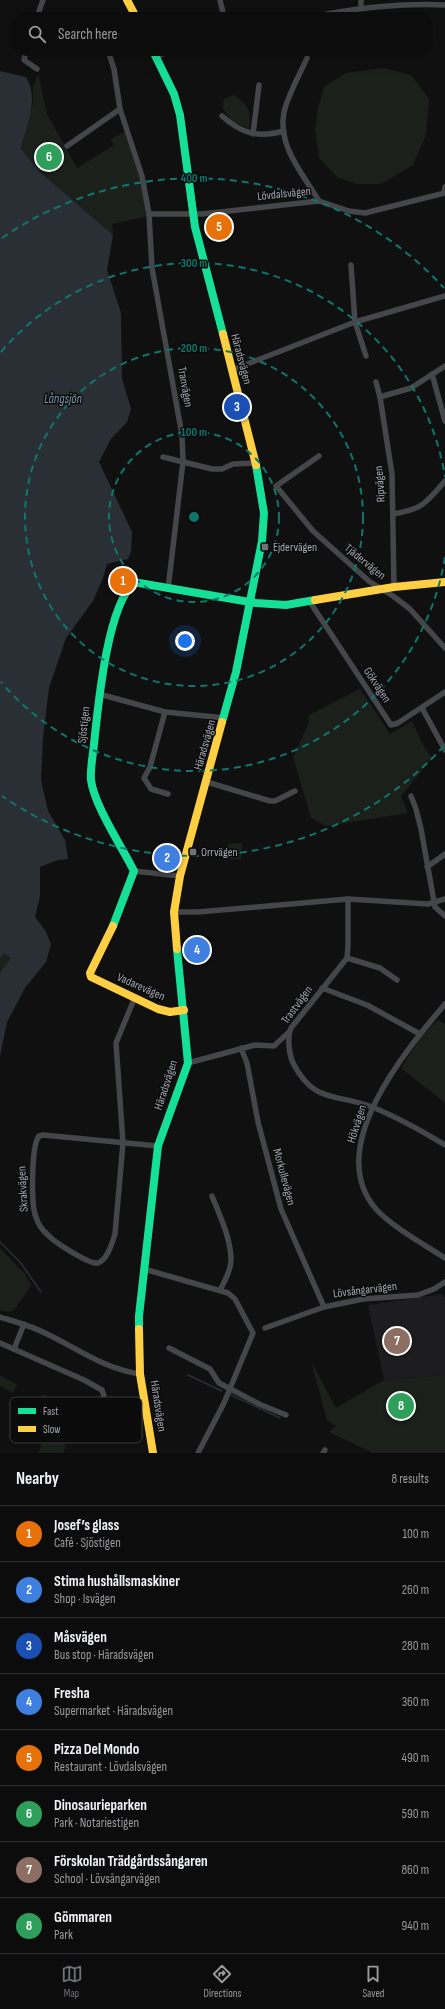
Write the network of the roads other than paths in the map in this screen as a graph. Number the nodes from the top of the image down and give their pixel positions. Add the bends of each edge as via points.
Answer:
1 (127, 0) edge
2 (220, 0) edge
3 (361, 0) edge
4 (41, 1) edge
5 (445, 5) edge
6 (361, 8) junction
7 (38, 12) edge
8 (133, 12) edge
9 (223, 12) edge
10 (339, 12) edge
11 (25, 56) edge
12 (155, 56) edge
13 (110, 57) dead end
14 (307, 58) dead end
15 (37, 69) dead end
16 (259, 85) dead end
17 (120, 109) junction
18 (222, 116) dead end
19 (284, 131) junction
20 (253, 134) junction
21 (67, 146) dead end
22 (445, 191) edge
23 (319, 201) junction
24 (193, 213) junction
25 (149, 214) junction
26 (351, 265) dead end
27 (445, 296) edge
28 (355, 322) junction
29 (366, 356) dead end
30 (445, 366) edge
31 (232, 370) junction
32 (432, 374) junction
33 (376, 382) dead end
34 (380, 397) junction
35 (445, 421) edge
36 (319, 456) dead end
37 (163, 457) dead end
38 (183, 462) junction
39 (256, 463) junction
40 (445, 481) edge
41 (393, 514) junction
42 (445, 582) edge
43 (394, 587) junction
44 (168, 589) junction
45 (381, 589) junction
46 (250, 601) junction
47 (310, 602) junction
48 (445, 648) edge
49 (445, 692) edge
50 (99, 694) junction
51 (422, 708) junction
52 (165, 712) junction
53 (225, 718) junction
54 (445, 750) edge
55 (207, 782) junction
56 (295, 791) dead end
57 (168, 794) dead end
58 (411, 796) dead end
59 (445, 854) edge
60 (428, 867) junction
61 (134, 871) junction
62 (180, 876) junction
63 (348, 899) junction
64 (445, 899) edge
65 (435, 902) junction
66 (174, 912) junction
67 (445, 916) edge
68 (347, 958) junction
69 (398, 980) dead end
70 (322, 988) junction
71 (135, 998) junction
72 (445, 1004) edge
73 (184, 1010) junction
74 (289, 1032) junction
75 (420, 1034) junction
76 (241, 1048) junction
77 (188, 1063) junction
78 (373, 1107) junction
79 (122, 1143) junction
80 (445, 1145) edge
81 (158, 1146) junction
82 (212, 1196) dead end
83 (445, 1258) edge
84 (144, 1269) junction
85 (445, 1282) edge
86 (220, 1290) junction
87 (324, 1307) junction
88 (0, 1317) edge
89 (24, 1324) junction
90 (265, 1328) dead end
91 (0, 1343) edge
92 (169, 1348) dead end
93 (14, 1350) junction
94 (140, 1374) junction
95 (230, 1388) junction
96 (104, 1397) edge
97 (286, 1416) dead end
98 (153, 1453) edge
99 (198, 1453) edge

1 - 8 street
2 - 9 street
3 - 6 street
4 - 7 street
5 - 6 street via 414,4
6 - 10 street
11 - 15 street via 24,60
12 - 24 street, Häradsvägen via 174,94 180,115
13 - 17 street, Tranvägen
14 - 19 street via 284,111
16 - 20 street
17 - 21 street
17 - 25 street, Tranvägen via 142,176
18 - 20 street
19 - 20 street via 269,136
19 - 23 street via 295,165
22 - 23 street, Lövdalsvägen via 365,213 349,211
23 - 24 street, Lövdalsvägen
24 - 25 street
24 - 31 street, Häradsvägen
25 - 38 street, Tranvägen via 152,268 181,427
26 - 28 street
27 - 28 street
28 - 29 street
28 - 31 street
30 - 32 street
31 - 39 street, Häradsvägen
32 - 34 street via 411,388
32 - 35 street
33 - 34 street, Ripvägen
34 - 41 street, Ripvägen via 392,474
36 - 45 street, Tjädervägen via 276,486 313,531
37 - 38 street
38 - 39 street via 212,469 233,464
38 - 44 street, Tranvägen
39 - 46 street, Häradsvägen via 263,500 264,523
40 - 41 street via 420,507
41 - 43 street, Ripvägen
42 - 43 street
43 - 45 street
44 - 46 street, Sjöstigen
44 - 50 street, Sjöstigen via 139,583 134,583 127,589 111,631
45 - 47 street
45 - 48 street, Tjädervägen via 410,609
46 - 47 street via 286,605
46 - 53 street, Häradsvägen
47 - 51 street, Gökvägen via 388,722 394,725
49 - 51 street, Gökvägen
50 - 52 street
50 - 61 street, Sjöstigen via 92,787
51 - 54 street
52 - 53 street
52 - 57 street via 150,767 144,778 151,788
53 - 55 street, Häradsvägen
55 - 56 street via 270,801
55 - 62 street, Häradsvägen
58 - 60 street
59 - 60 street
60 - 65 street
61 - 62 street
61 - 71 street, Vadarevägen via 117,918 90,973 91,977
62 - 66 street, Häradsvägen
63 - 65 street via 428,904
63 - 66 street
63 - 68 street
64 - 65 street
65 - 67 street via 434,907
66 - 73 street, Häradsvägen
68 - 69 street via 380,968
68 - 70 street, Trastvägen
70 - 74 street, Trastvägen
70 - 75 street via 367,1005
71 - 73 street, Vadarevägen via 170,1012
71 - 79 street via 116,1042
72 - 75 street, Hökvägen
73 - 77 street, Häradsvägen
74 - 76 street via 274,1046 255,1045
74 - 78 street, Trastvägen via 290,1057 299,1075 309,1086 326,1095
75 - 78 street, Hökvägen via 403,1056
76 - 77 street
76 - 87 street, Morkullevägen via 281,1209
77 - 81 street, Häradsvägen
78 - 80 street, Trastvägen via 410,1124
78 - 83 street, Hökvägen via 359,1152 359,1171 364,1190 376,1209
79 - 79 street, Skrakvägen via 43,1135 37,1138 33,1154 35,1216 53,1240 90,1262 103,1260 115,1234
79 - 81 street, Skrakvägen
81 - 84 street, Häradsvägen
82 - 86 street via 229,1242 231,1261
84 - 86 street
84 - 94 street, Häradsvägen via 139,1316
85 - 87 street, Lövsångarvägen via 434,1290 418,1295 363,1299
86 - 95 street via 235,1299 253,1333
87 - 90 street, Lövsångarvägen
88 - 89 street
89 - 93 street
89 - 94 street via 111,1368
91 - 93 street
92 - 95 street via 210,1369 219,1382
93 - 96 street via 84,1380 102,1390
94 - 98 street, Häradsvägen
95 - 97 street
95 - 99 street

